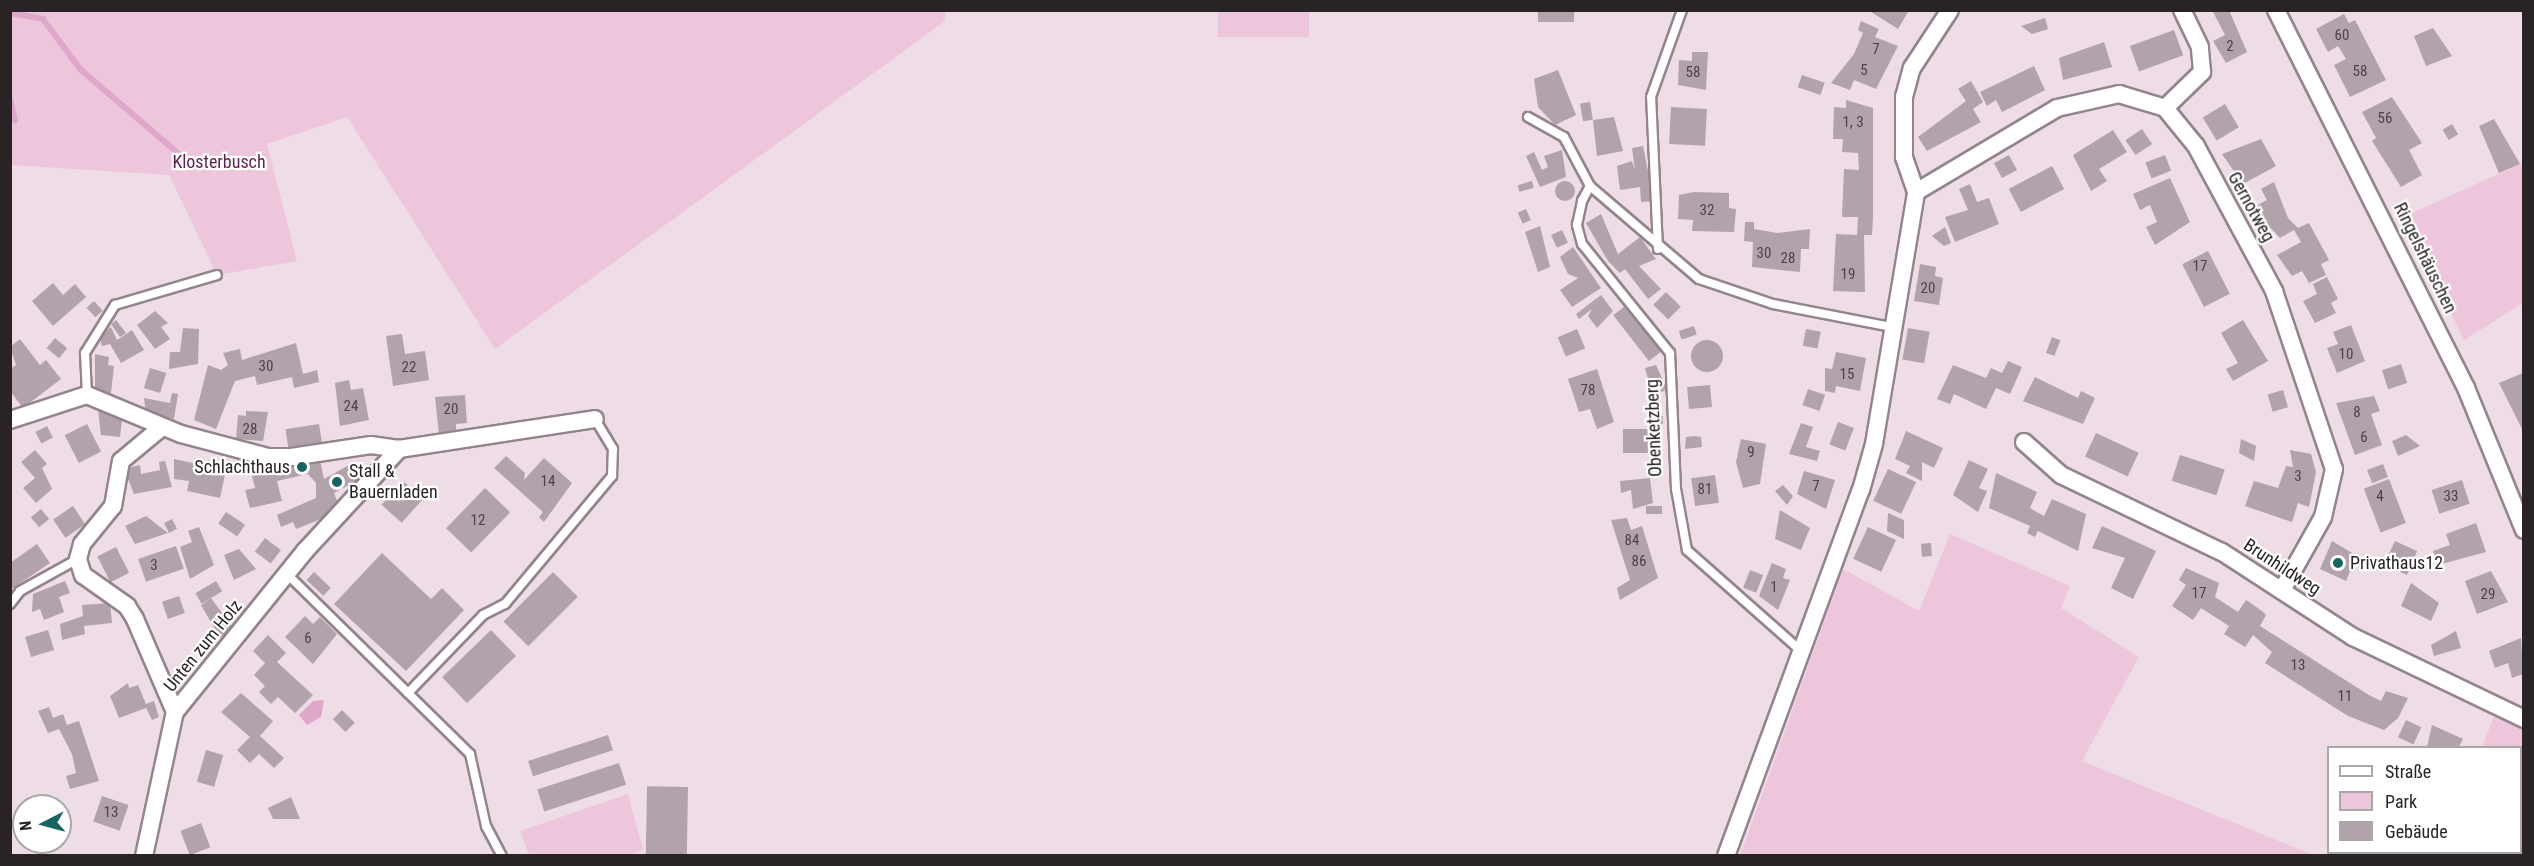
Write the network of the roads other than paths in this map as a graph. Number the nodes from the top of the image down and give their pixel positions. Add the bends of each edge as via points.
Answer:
1 (1682, 10) edge
2 (1950, 10) edge
3 (2182, 10) edge
4 (2276, 10) edge
5 (2165, 108) junction
6 (1528, 117) dead end
7 (1590, 186) junction
8 (1916, 192) junction
9 (1658, 249) junction
10 (217, 275) dead end
11 (1891, 327) junction
12 (87, 395) junction
13 (595, 419) joint
14 (10, 420) edge
15 (162, 427) junction
16 (2024, 442) dead end
17 (399, 449) junction
18 (2523, 530) edge
19 (78, 559) junction
20 (286, 573) junction
21 (2283, 590) junction
22 (10, 604) edge
23 (1800, 650) junction
24 (408, 693) junction
25 (175, 712) junction
26 (2523, 718) edge
27 (144, 855) edge
28 (502, 855) edge
29 (1726, 855) edge

1 - 9 lane via 1651,97
2 - 8 street via 1912,68 1904,97 1904,157
3 - 5 street via 2200,47 2202,72
4 - 18 street, Ringelshäuschen via 2466,388
5 - 8 street via 2119,93 2076,101 1926,182
5 - 21 street, Gernotweg via 2196,146 2274,291 2334,469 2323,517
6 - 7 lane via 1564,137
7 - 9 lane
7 - 23 lane, Obenketzberg via 1578,214 1582,244 1670,352 1676,489 1687,550
8 - 11 street
9 - 11 lane via 1699,279 1723,288 1807,312
10 - 12 lane via 115,305 85,353
11 - 23 street via 1871,455
12 - 14 street
12 - 15 street
13 - 17 street
13 - 24 lane via 613,449 612,476 505,604 483,615
15 - 17 street via 268,457 371,445
15 - 19 street via 120,461 113,506 82,544
16 - 21 street, Brunhildweg via 2061,475 2222,552
17 - 20 street, Unten zum Holz
19 - 22 lane via 20,591
19 - 25 street, Unten zum Holz via 83,575 132,613
20 - 24 lane
20 - 25 street, Unten zum Holz
21 - 26 street, Brunhildweg via 2411,669
23 - 29 street
24 - 28 lane via 470,754 486,826
25 - 27 street

